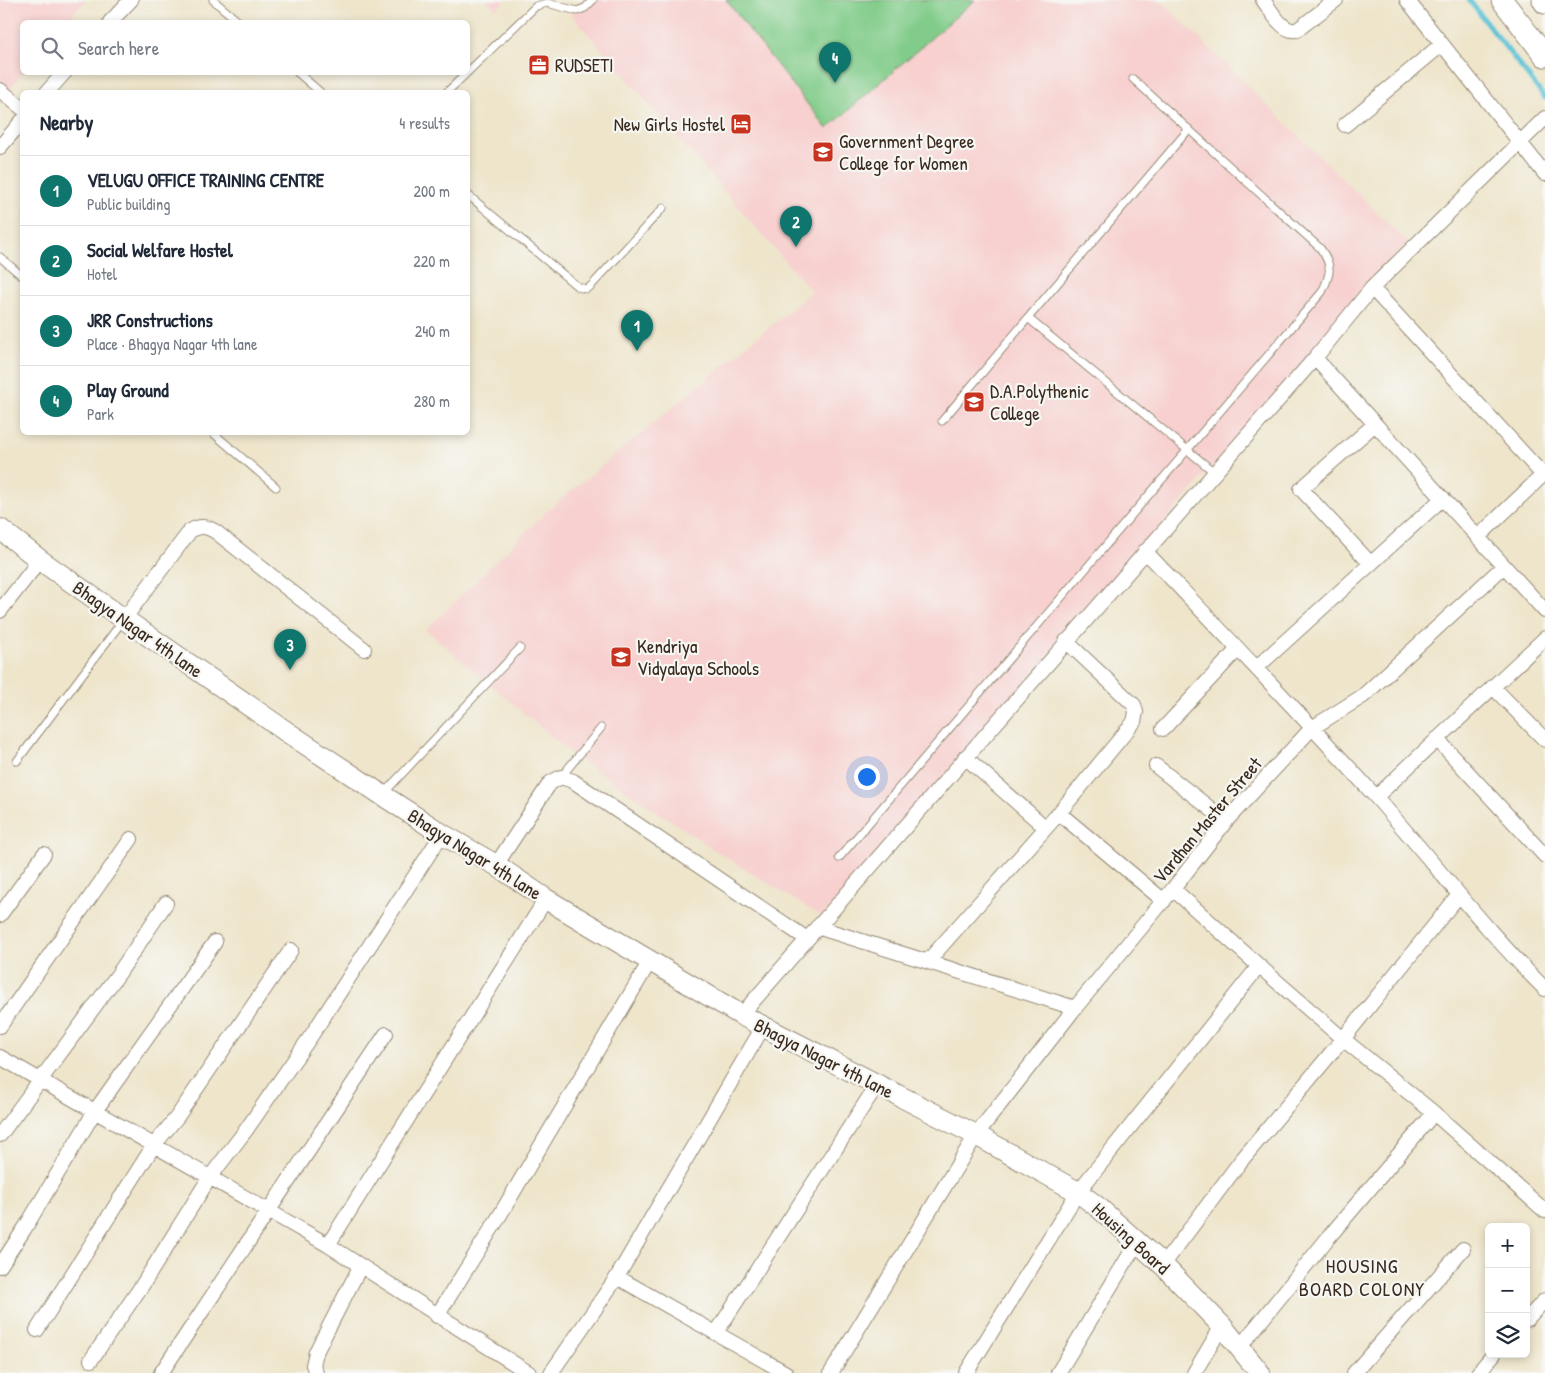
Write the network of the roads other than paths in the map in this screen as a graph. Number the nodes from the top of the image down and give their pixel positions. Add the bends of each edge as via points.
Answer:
1 (131, 0) edge
2 (212, 0) edge
3 (594, 0) edge
4 (1262, 0) edge
5 (1336, 0) edge
6 (1406, 0) edge
7 (1502, 0) edge
8 (112, 20) edge
9 (237, 20) edge
10 (1442, 45) junction
11 (1545, 56) edge
12 (470, 70) edge
13 (62, 75) edge
14 (300, 75) edge
15 (465, 75) edge
16 (1133, 79) dead end
17 (0, 90) edge
18 (49, 90) edge
19 (318, 90) edge
20 (449, 90) edge
21 (20, 106) edge
22 (1545, 118) edge
23 (1345, 124) dead end
24 (20, 128) edge
25 (1189, 129) junction
26 (1520, 142) junction
27 (0, 147) edge
28 (1545, 174) edge
29 (470, 198) edge
30 (663, 208) dead end
31 (0, 257) edge
32 (20, 274) edge
33 (1372, 288) junction
34 (1028, 318) junction
35 (1315, 358) junction
36 (942, 421) dead end
37 (1375, 424) junction
38 (215, 435) edge
39 (1186, 450) junction
40 (1214, 472) junction
41 (1544, 474) edge
42 (276, 487) dead end
43 (1443, 498) junction
44 (0, 528) edge
45 (1478, 538) junction
46 (1145, 551) junction
47 (40, 560) junction
48 (1371, 564) junction
49 (1504, 566) junction
50 (0, 611) edge
51 (1545, 612) edge
52 (124, 620) junction
53 (1545, 638) edge
54 (1066, 641) junction
55 (520, 648) dead end
56 (364, 649) dead end
57 (1238, 649) junction
58 (1256, 668) junction
59 (1493, 687) junction
60 (601, 728) dead end
61 (1312, 728) junction
62 (1163, 729) dead end
63 (1438, 739) junction
64 (1545, 740) edge
65 (965, 757) junction
66 (17, 761) dead end
67 (1156, 766) dead end
68 (561, 776) junction
69 (382, 795) junction
70 (1376, 797) junction
71 (1059, 813) junction
72 (1226, 821) junction
73 (1046, 828) junction
74 (442, 834) junction
75 (131, 839) dead end
76 (44, 854) dead end
77 (1545, 856) edge
78 (839, 858) dead end
79 (496, 865) junction
80 (1173, 889) junction
81 (1459, 895) junction
82 (546, 899) junction
83 (1164, 901) junction
84 (166, 902) dead end
85 (0, 915) edge
86 (817, 927) junction
87 (807, 939) junction
88 (214, 942) dead end
89 (290, 950) dead end
90 (650, 961) junction
91 (928, 962) junction
92 (1259, 966) junction
93 (1545, 988) edge
94 (1075, 1008) junction
95 (741, 1015) junction
96 (0, 1026) edge
97 (763, 1027) junction
98 (386, 1034) dead end
99 (1343, 1039) junction
100 (0, 1057) edge
101 (40, 1079) junction
102 (877, 1085) junction
103 (95, 1111) junction
104 (1434, 1113) junction
105 (0, 1135) edge
106 (976, 1135) junction
107 (154, 1145) junction
108 (210, 1177) junction
109 (1078, 1192) junction
110 (269, 1210) junction
111 (1545, 1211) edge
112 (1138, 1241) junction
113 (328, 1245) junction
114 (1463, 1249) dead end
115 (1163, 1265) junction
116 (0, 1266) edge
117 (360, 1267) junction
118 (616, 1277) junction
119 (1545, 1300) edge
120 (437, 1316) junction
121 (1530, 1316) edge
122 (1222, 1326) junction
123 (37, 1330) dead end
124 (716, 1333) junction
125 (1239, 1348) junction
126 (1491, 1358) edge
127 (91, 1360) dead end
128 (161, 1373) edge
129 (316, 1373) edge
130 (529, 1373) edge
131 (551, 1373) edge
132 (786, 1373) edge
133 (831, 1373) edge
134 (966, 1373) edge
135 (1058, 1373) edge
136 (1194, 1373) edge
137 (1260, 1373) edge
138 (1354, 1373) edge
139 (1478, 1373) edge

1 - 8 street
2 - 9 lane
3 - 12 lane via 577,11 547,3 536,6
4 - 5 street via 1285,28 1293,31
6 - 10 street
7 - 11 main road
10 - 23 street
10 - 26 street
13 - 18 street
14 - 19 lane
15 - 20 lane
16 - 25 lane
17 - 21 street
22 - 26 street
24 - 27 street
25 - 34 lane
25 - 39 lane via 1320,248 1328,259 1329,270 1322,292
26 - 28 street
26 - 33 street
29 - 30 lane via 578,287 586,289
31 - 32 lane
33 - 35 street
33 - 41 street
34 - 36 lane
34 - 39 lane
35 - 37 street
35 - 40 street
37 - 43 street
37 - 48 street via 1301,489
38 - 42 lane
39 - 40 lane
39 - 78 lane
40 - 46 street
41 - 45 street
43 - 45 street
43 - 48 street
44 - 47 main road, Bhagya Nagar 4th lane
45 - 49 street
46 - 54 street
46 - 57 street
47 - 50 street
47 - 52 main road, Bhagya Nagar 4th lane
48 - 58 street
49 - 51 street
49 - 61 street, Vardhan Master Street via 1364,696
52 - 56 street via 190,531 198,526 207,527
52 - 66 lane
52 - 69 main road, Bhagya Nagar 4th lane
53 - 59 street
54 - 65 street
54 - 71 street via 1134,705 1136,712 1134,722
55 - 69 lane
57 - 58 street
57 - 62 street
58 - 61 street
59 - 63 street
59 - 64 street
60 - 68 lane
61 - 70 street
61 - 72 street, Vardhan Master Street
63 - 70 street
63 - 77 street
65 - 73 street
65 - 86 street
67 - 72 street
68 - 79 street via 550,783
68 - 87 street
69 - 74 main road, Bhagya Nagar 4th lane
70 - 81 street
71 - 73 street
71 - 83 street
72 - 80 street, Vardhan Master Street
73 - 91 street
74 - 79 main road, Bhagya Nagar 4th lane
74 - 108 street via 312,1033
75 - 96 street
76 - 85 street
79 - 82 main road, Bhagya Nagar 4th lane
80 - 83 street, Vardhan Master Street
80 - 92 street
81 - 93 street
81 - 99 street
82 - 90 main road, Bhagya Nagar 4th lane
82 - 113 street
83 - 94 street, Vardhan Master Street
84 - 101 street via 119,973
86 - 87 street
86 - 91 street
87 - 95 street
88 - 103 street
89 - 107 street via 177,1117
90 - 95 main road, Bhagya Nagar 4th lane
90 - 120 street
91 - 94 street
92 - 99 street
92 - 109 street
94 - 106 street, Vardhan Master Street
95 - 97 main road, Bhagya Nagar 4th lane
97 - 102 main road, Bhagya Nagar 4th lane
97 - 118 street
98 - 110 street
99 - 104 street
99 - 115 street via 1240,1162
100 - 101 street
101 - 103 street
101 - 105 street
102 - 106 main road, Bhagya Nagar 4th lane
102 - 124 street
103 - 107 street
103 - 116 street
104 - 111 street
104 - 125 street
106 - 109 main road, Housing Board
106 - 133 street, Vardhan Master Street
107 - 108 street
107 - 123 street
108 - 110 street
108 - 127 street
109 - 112 main road, Housing Board
109 - 134 street
110 - 113 street
110 - 128 street
112 - 115 main road, Housing Board
112 - 135 street
113 - 117 street
114 - 138 street
115 - 122 main road, Housing Board
117 - 120 street
117 - 129 street via 316,1352 313,1366
118 - 124 street
118 - 131 street
119 - 121 street
120 - 130 street
122 - 125 main road, Housing Board
122 - 136 street
124 - 132 street
125 - 137 main road, Housing Board
126 - 139 street

